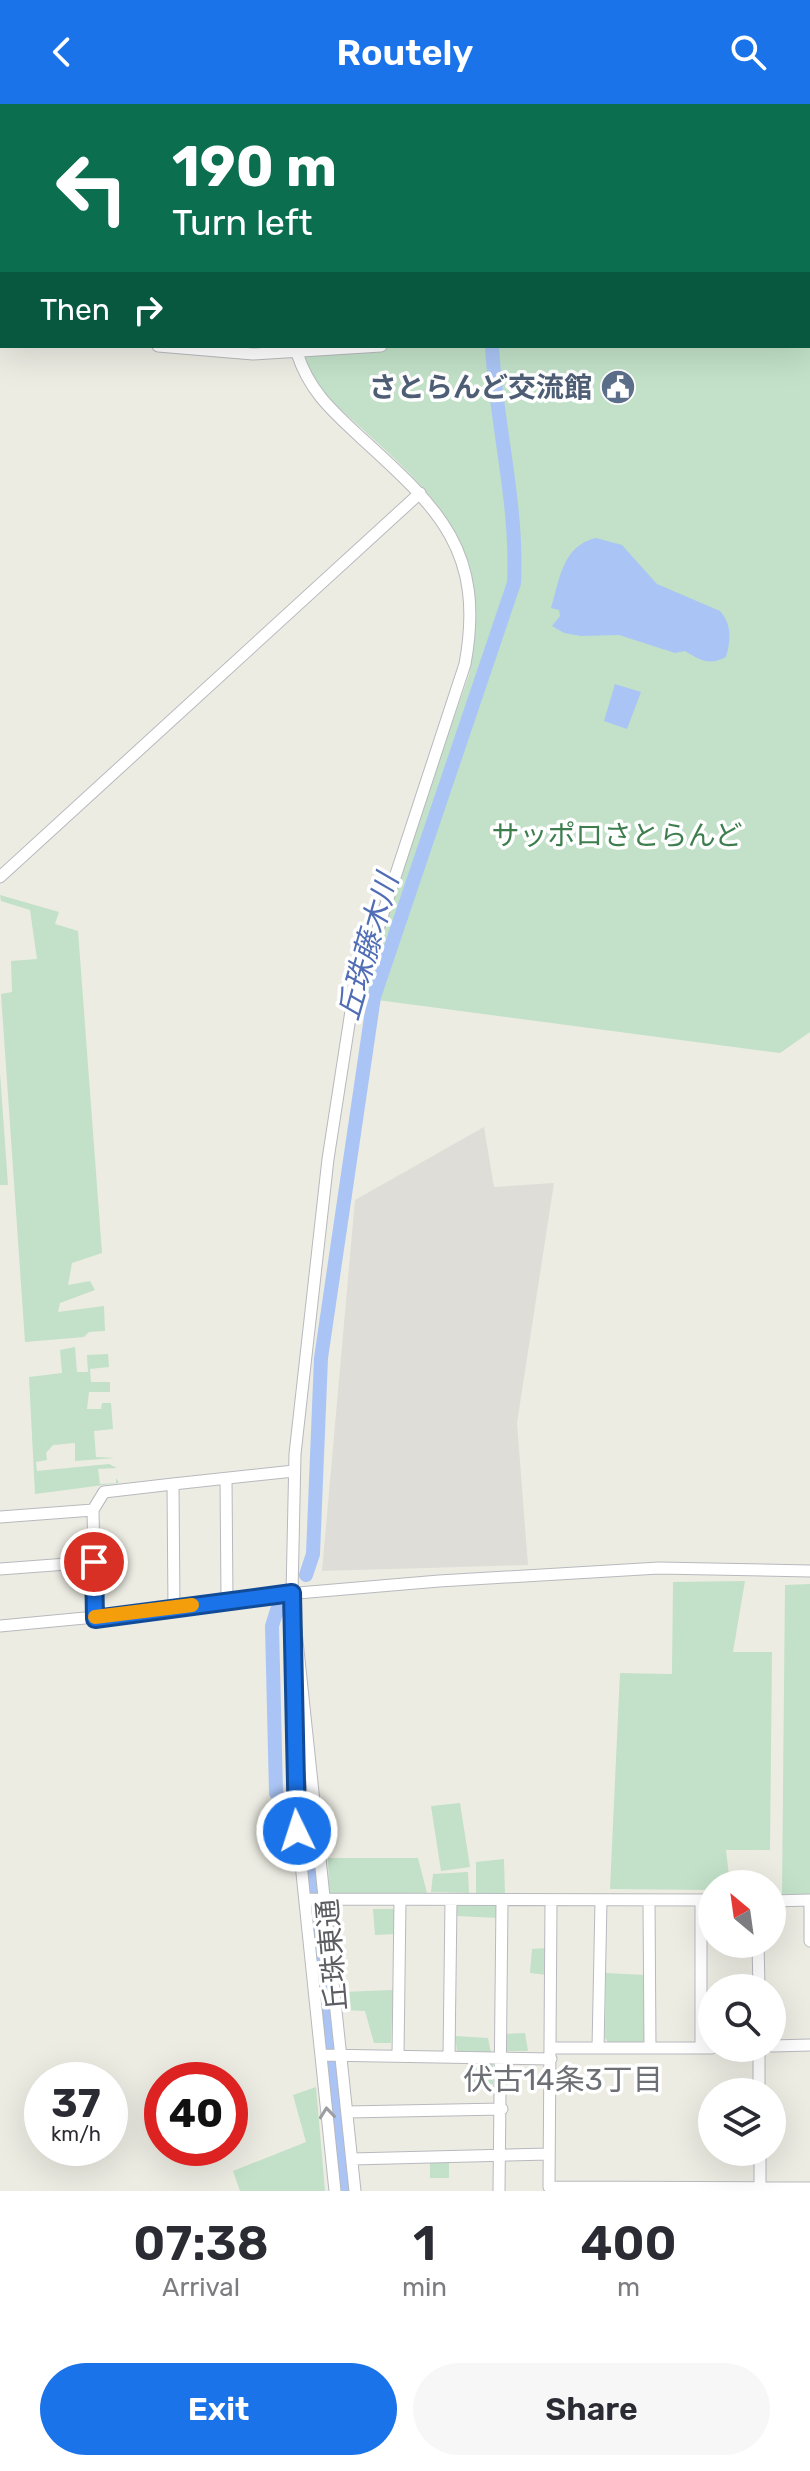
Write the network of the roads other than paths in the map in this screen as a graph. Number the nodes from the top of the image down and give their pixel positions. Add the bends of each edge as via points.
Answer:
1 (182, 348) edge
2 (357, 348) edge
3 (297, 353) junction
4 (420, 493) junction
5 (0, 877) edge
6 (294, 1471) junction
7 (226, 1479) junction
8 (173, 1484) junction
9 (93, 1510) junction
10 (0, 1517) edge
11 (94, 1562) junction
12 (0, 1569) edge
13 (810, 1571) edge
14 (292, 1593) junction
15 (227, 1599) junction
16 (174, 1608) junction
17 (95, 1619) junction
18 (295, 1621) junction
19 (0, 1626) edge
20 (326, 1898) junction
21 (305, 1899) junction
22 (400, 1900) junction
23 (698, 1900) edge
24 (810, 1900) edge
25 (451, 1901) junction
26 (502, 1901) junction
27 (601, 1901) junction
28 (649, 1901) junction
29 (786, 1901) edge
30 (551, 1902) junction
31 (810, 1941) edge
32 (810, 2045) edge
33 (786, 2046) edge
34 (598, 2048) junction
35 (650, 2048) junction
36 (698, 2048) edge
37 (551, 2054) junction
38 (322, 2055) junction
39 (341, 2055) junction
40 (398, 2056) junction
41 (449, 2056) junction
42 (503, 2058) junction
43 (502, 2109) junction
44 (347, 2112) junction
45 (549, 2154) junction
46 (502, 2155) junction
47 (352, 2159) junction
48 (760, 2166) edge
49 (810, 2188) edge
50 (602, 2189) edge
51 (760, 2189) edge
52 (335, 2191) edge
53 (355, 2191) edge
54 (499, 2191) edge

1 - 3 street
2 - 3 street
3 - 4 street via 313,391
4 - 5 street
4 - 6 street via 454,539 464,563 470,635 351,1011 328,1159
6 - 7 street
6 - 14 street
7 - 8 street
7 - 15 street
8 - 9 street via 104,1492
8 - 16 street
9 - 10 street
9 - 11 street
11 - 12 street
11 - 17 street
13 - 14 street via 659,1568
14 - 15 street
14 - 18 street
15 - 16 street
16 - 17 street
17 - 19 street
18 - 20 street, 丘珠東通
18 - 21 street, 丘珠東通 via 295,1806
20 - 21 street
20 - 22 street
20 - 39 street, 丘珠東通
21 - 38 street, 丘珠東通
22 - 25 street
22 - 40 street
23 - 28 street
24 - 29 street
24 - 31 street
25 - 26 street
25 - 41 street
26 - 30 street
26 - 42 street
27 - 28 street
27 - 30 street
27 - 34 street
28 - 35 street
30 - 37 street
32 - 33 street
34 - 35 street
34 - 37 street
35 - 36 street
37 - 42 street
37 - 45 street
38 - 39 street
52 -> 38 street, 丘珠東通
39 - 40 street
39 - 44 street, 丘珠東通
40 - 41 street
41 - 42 street
42 - 43 street
43 - 44 street
43 - 46 street
44 - 47 street, 丘珠東通
45 - 46 street
45 - 50 street via 549,2187
46 - 47 street
46 - 54 street
47 - 53 street, 丘珠東通
48 - 51 street
49 - 51 street
50 - 51 street

